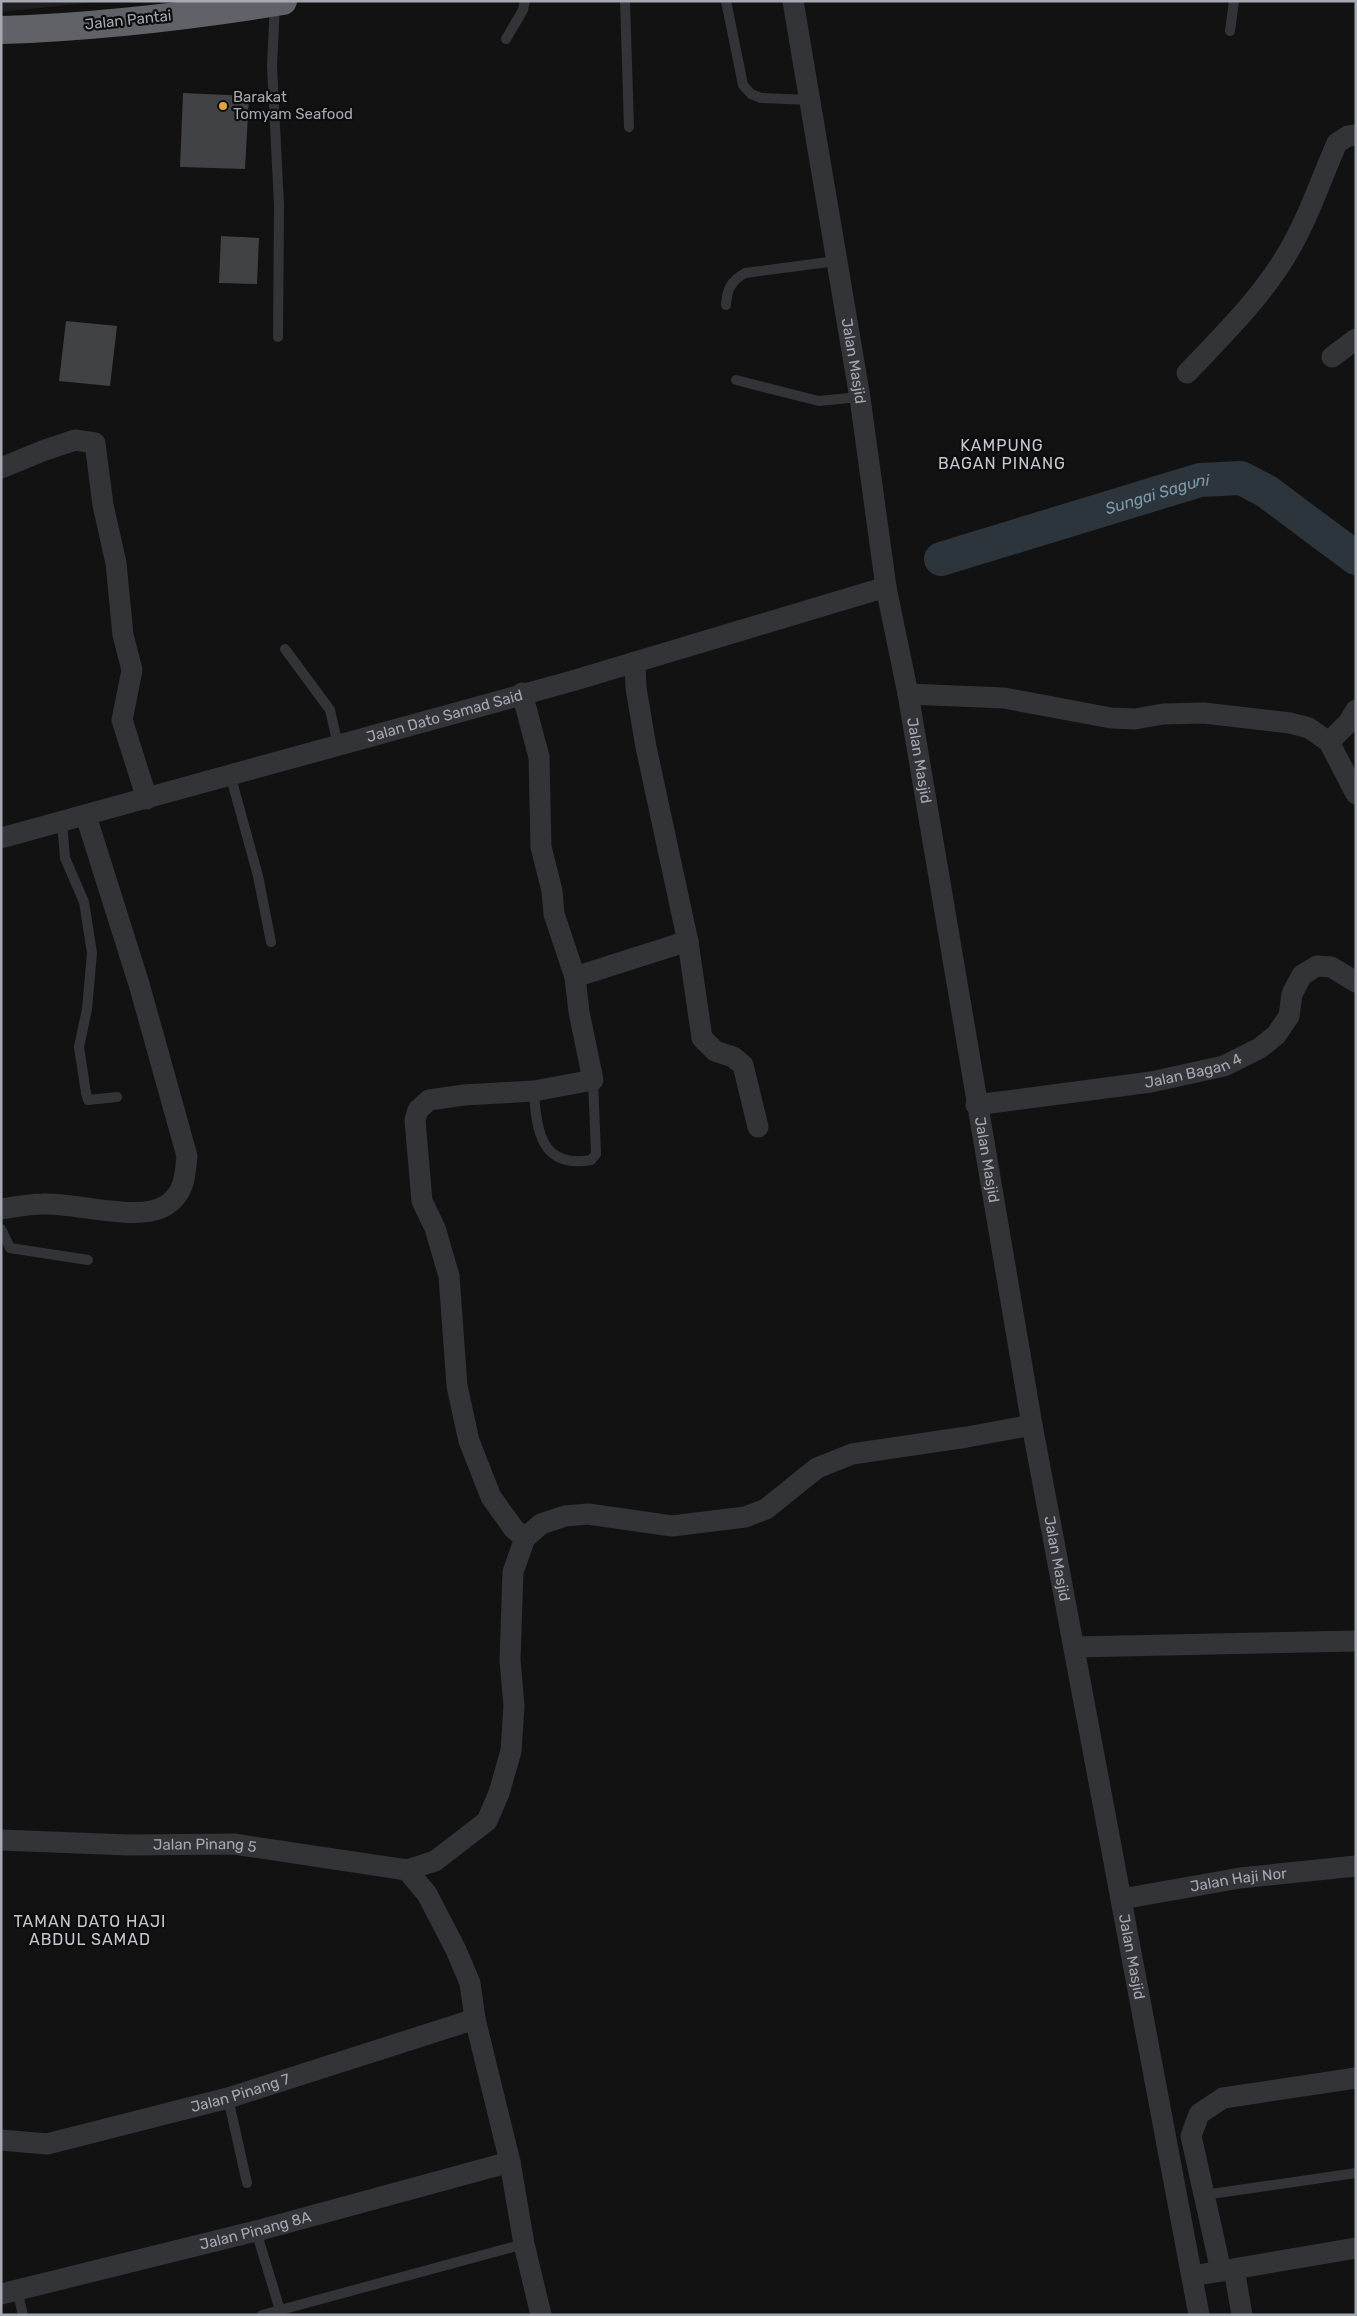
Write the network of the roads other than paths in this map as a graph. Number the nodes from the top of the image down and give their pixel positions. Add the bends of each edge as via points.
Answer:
1 (525, 1) edge
2 (625, 1) edge
3 (726, 1) edge
4 (793, 1) edge
5 (1234, 1) edge
6 (279, 2) edge
7 (1, 30) edge
8 (1230, 31) dead end
9 (506, 39) dead end
10 (810, 100) junction
11 (628, 127) dead end
12 (1356, 136) edge
13 (836, 260) junction
14 (726, 305) dead end
15 (278, 337) dead end
16 (1356, 339) edge
17 (1332, 357) dead end
18 (1187, 373) dead end
19 (736, 380) dead end
20 (859, 397) junction
21 (1, 468) edge
22 (886, 586) junction
23 (285, 649) dead end
24 (635, 662) junction
25 (522, 694) junction
26 (908, 694) junction
27 (1356, 710) edge
28 (1329, 742) junction
29 (338, 745) junction
30 (230, 774) junction
31 (1356, 794) edge
32 (146, 798) junction
33 (86, 816) junction
34 (62, 822) junction
35 (1, 838) edge
36 (688, 941) junction
37 (271, 942) dead end
38 (575, 977) junction
39 (1356, 982) edge
40 (593, 1080) junction
41 (534, 1091) junction
42 (116, 1097) dead end
43 (976, 1105) junction
44 (758, 1127) dead end
45 (1, 1209) edge
46 (1, 1229) edge
47 (88, 1260) dead end
48 (1032, 1425) junction
49 (525, 1538) junction
50 (1356, 1641) edge
51 (1074, 1647) junction
52 (2, 1841) edge
53 (1356, 1866) edge
54 (407, 1870) junction
55 (1122, 1900) junction
56 (475, 2019) junction
57 (1356, 2078) edge
58 (228, 2098) junction
59 (1, 2140) edge
60 (510, 2162) junction
61 (1356, 2173) edge
62 (247, 2184) dead end
63 (1204, 2195) junction
64 (256, 2231) junction
65 (524, 2244) junction
66 (1356, 2248) edge
67 (1228, 2270) junction
68 (1192, 2276) junction
69 (9, 2292) edge
70 (280, 2310) junction
71 (23, 2315) edge
72 (262, 2315) edge
73 (542, 2315) edge
74 (1199, 2315) edge
75 (1242, 2315) edge

1 - 9 lane
2 - 11 lane
3 - 10 lane via 744,85 751,94 761,98
4 - 10 street, Jalan Masjid
5 - 8 lane
6 - 7 highway, Jalan Pantai via 62,27
6 - 15 lane via 272,66 279,205
10 - 13 street, Jalan Masjid
12 - 18 street via 1336,142 1288,253 1267,283
13 - 14 lane via 745,273 734,280 727,292
13 - 20 street, Jalan Masjid
16 - 17 street
19 - 20 lane via 819,401
20 - 22 street, Jalan Masjid
21 - 32 street via 75,440 95,443 103,505 116,563 123,635 132,670 122,720
22 - 24 street, Jalan Dato Samad Said
22 - 26 street, Jalan Masjid
23 - 29 lane via 330,710
24 - 25 street, Jalan Dato Samad Said
24 - 36 street via 646,747
25 - 29 street, Jalan Dato Samad Said
25 - 38 street via 539,757 540,847 552,891 554,914
26 - 28 street via 1004,698 1111,718 1204,713 1268,719 1309,728
26 - 43 street, Jalan Masjid
27 - 28 street
28 - 31 street
29 - 30 street, Jalan Dato Samad Said
30 - 32 street, Jalan Dato Samad Said
30 - 37 lane via 258,876
32 - 33 street, Jalan Dato Samad Said
33 - 34 street, Jalan Dato Samad Said
33 - 45 street via 139,984 187,1156 184,1184 168,1205 156,1210 131,1212 44,1204
34 - 35 street, Jalan Dato Samad Said
34 - 42 lane via 65,858 84,902 92,953 87,1010 79,1047 86,1093 89,1100
36 - 38 street
36 - 44 street via 702,1038 715,1051 733,1057 743,1065
38 - 40 street
39 - 43 street, Jalan Bagan 4 via 1331,967 1316,966 1302,976 1292,994 1289,1016 1276,1034 1260,1048 1224,1066 1151,1082
40 - 41 street
40 - 41 lane via 596,1154 591,1160 560,1160 550,1151 535,1116
41 - 49 street via 429,1100 418,1110 415,1120 422,1201 435,1228 449,1276 457,1386 470,1441 491,1497 514,1529
43 - 48 street, Jalan Masjid
46 - 47 lane via 10,1248
48 - 49 street via 852,1454 817,1468 766,1509 745,1516 672,1526 588,1514 565,1516 541,1524
48 - 51 street, Jalan Masjid
49 - 54 street via 513,1572 510,1660 514,1706 511,1751 499,1793 487,1821 435,1861
50 - 51 street
51 - 55 street, Jalan Masjid
52 - 54 street, Jalan Pinang 5 via 234,1844
53 - 55 street, Jalan Haji Nor via 1204,1884
54 - 56 street via 427,1894 456,1950 470,1983
55 - 68 street, Jalan Masjid
56 - 58 street, Jalan Pinang 7
56 - 60 street
57 - 63 street via 1223,2098 1199,2114 1191,2136
58 - 59 street, Jalan Pinang 7 via 47,2144
58 - 62 lane
60 - 64 street, Jalan Pinang 8A
60 - 65 street
61 - 63 lane
63 - 67 street
64 - 69 street, Jalan Pinang 8A
64 - 70 lane
65 - 70 lane
65 - 73 street
66 - 67 street
67 - 68 street
67 - 75 street
68 - 74 street, Jalan Masjid
69 - 71 lane
70 - 72 lane

